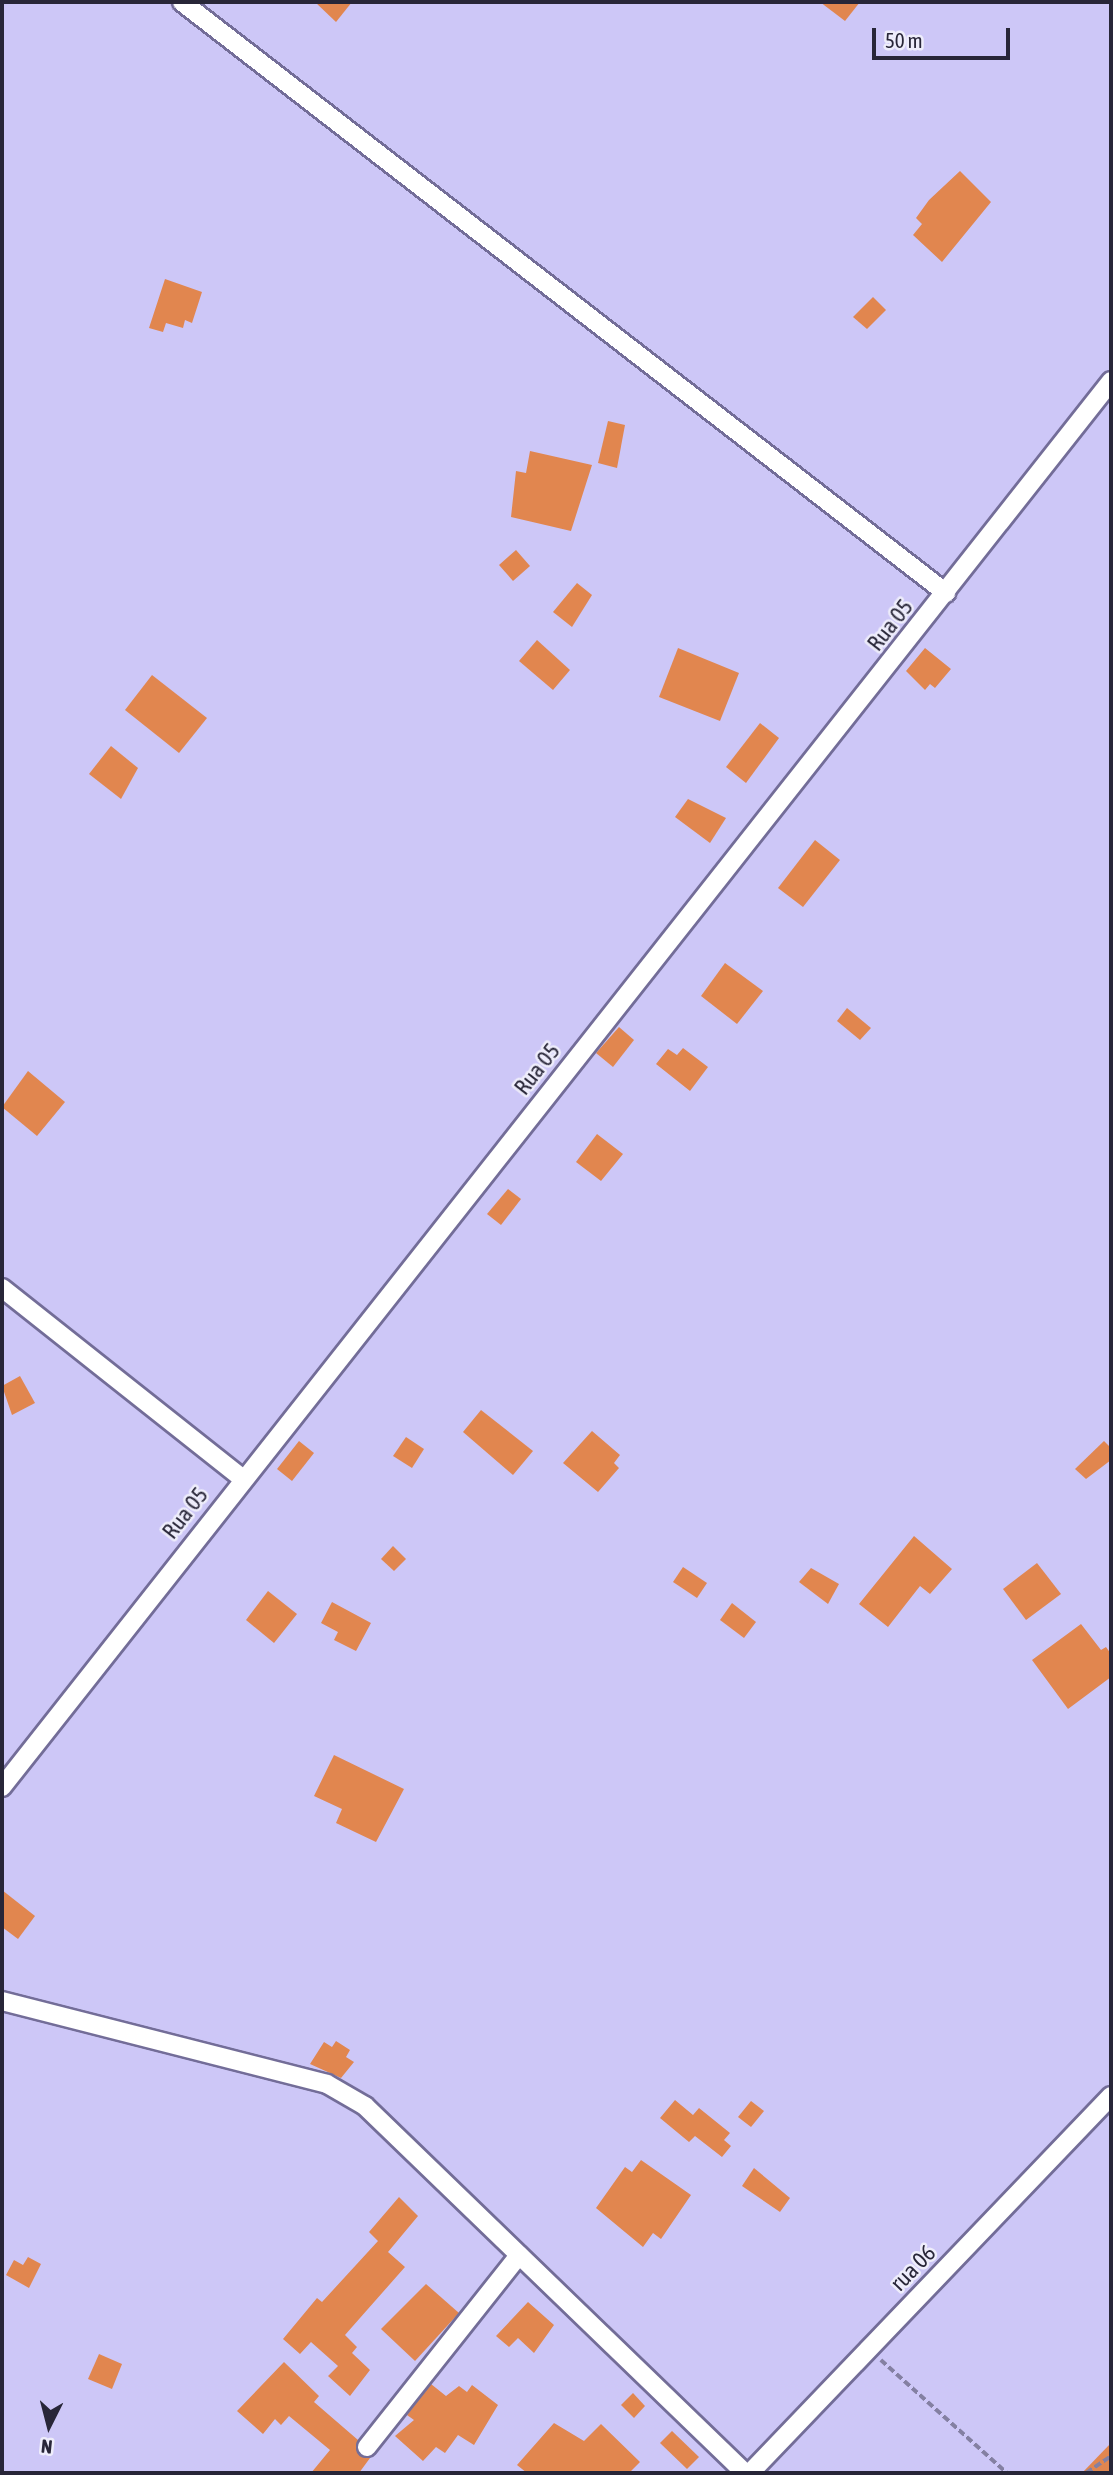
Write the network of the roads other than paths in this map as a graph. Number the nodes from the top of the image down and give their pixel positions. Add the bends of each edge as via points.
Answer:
1 (182, 2) edge
2 (1111, 381) edge
3 (946, 593) junction
4 (2, 1288) edge
5 (243, 1479) junction
6 (2, 1787) edge
7 (2, 2001) edge
8 (1111, 2096) edge
9 (519, 2255) junction
10 (367, 2447) dead end
11 (745, 2473) edge
12 (750, 2473) edge

1 - 3 street
2 - 3 street, Rua 05
3 - 5 street, Rua 05
4 - 5 street
5 - 6 street, Rua 05
7 - 9 street via 327,2084 365,2106
8 - 12 street, rua 06
9 - 10 street
9 - 11 street

